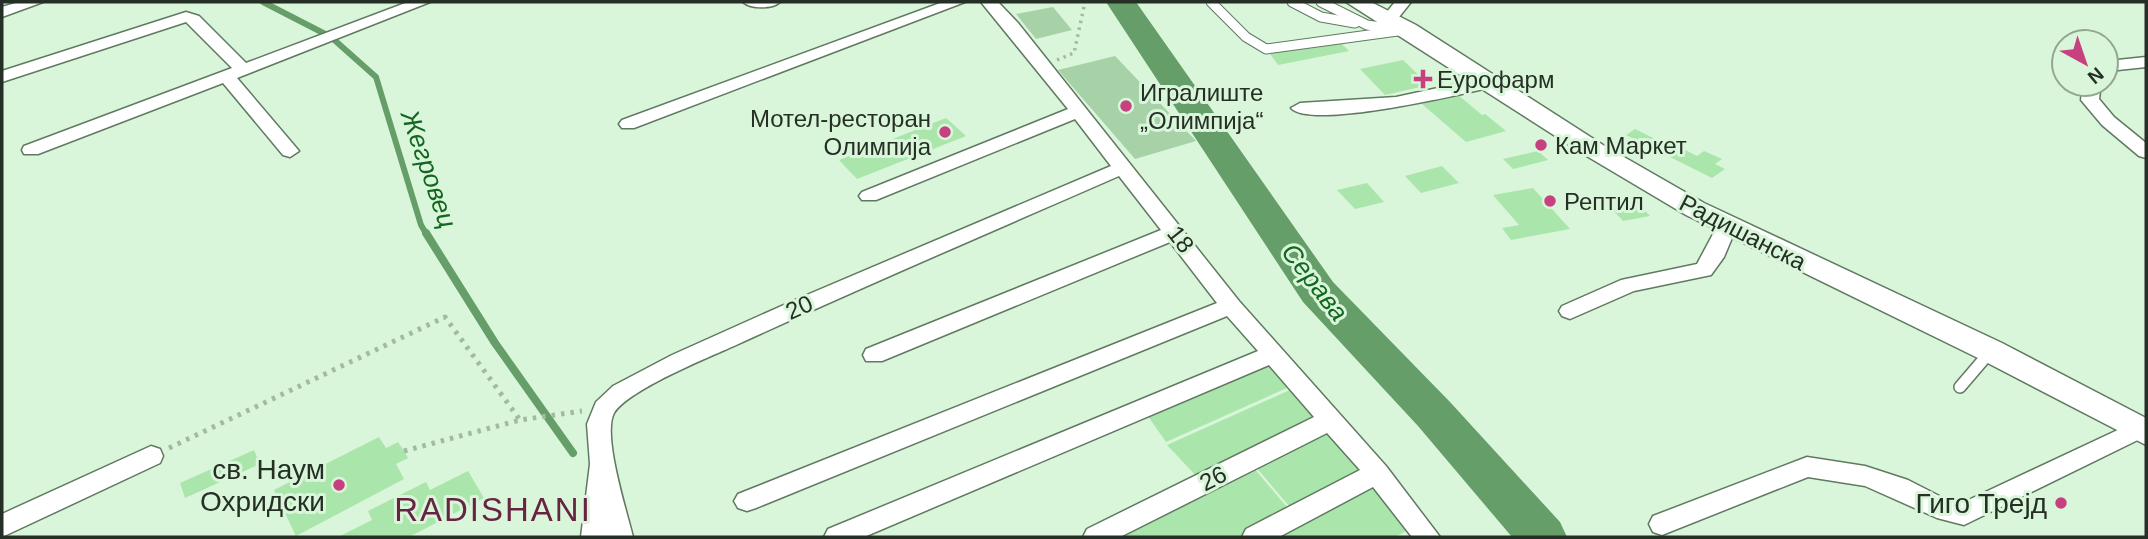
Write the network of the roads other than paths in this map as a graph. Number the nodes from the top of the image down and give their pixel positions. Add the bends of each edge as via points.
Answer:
1 (35, 2) edge
2 (422, 2) edge
3 (751, 2) edge
4 (772, 2) edge
5 (957, 2) edge
6 (989, 2) edge
7 (1212, 2) edge
8 (1292, 2) edge
9 (1321, 2) edge
10 (1356, 2) edge
11 (2, 12) edge
12 (1400, 17) edge
13 (1367, 25) junction
14 (2146, 62) edge
15 (2120, 64) edge
16 (236, 75) junction
17 (2, 77) edge
18 (1489, 82) junction
19 (2090, 98) edge
20 (1300, 108) dead end
21 (1079, 111) junction
22 (628, 124) dead end
23 (31, 150) dead end
24 (290, 150) dead end
25 (2146, 152) edge
26 (1122, 168) junction
27 (869, 196) dead end
28 (1727, 226) junction
29 (1176, 232) junction
30 (1231, 306) junction
31 (1570, 311) dead end
32 (1991, 351) junction
33 (1273, 354) junction
34 (874, 355) dead end
35 (1960, 387) dead end
36 (1331, 420) junction
37 (2143, 431) edge
38 (151, 456) road end
39 (602, 464) junction
40 (1377, 473) junction
41 (747, 501) dead end
42 (1662, 524) dead end
43 (2, 526) edge
44 (594, 531) edge
45 (1418, 535) edge
46 (620, 537) edge
47 (837, 537) edge
48 (1096, 537) edge
49 (1255, 537) edge

1 - 11 street
2 - 16 street
3 - 4 street
5 - 22 street
6 - 21 street, 18 via 1047,63
7 - 12 lane via 1266,49
8 - 13 lane via 1321,17
9 - 13 lane
10 - 12 street, Радишанска
12 - 13 lane
12 - 18 street, Радишанска
14 - 15 street
16 - 17 street via 193,19 186,17
16 - 23 street
16 - 24 street
18 - 20 street via 1389,105
18 - 28 street, Радишанска via 1594,150
19 - 25 street via 2097,110
21 - 26 street, 18
21 - 27 street
26 - 29 street, 18
26 - 39 street, 20 via 680,360 621,392 604,408 599,424
28 - 31 street via 1704,270 1629,285
28 - 32 street, Радишанска
29 - 30 street, 18
29 - 34 street
30 - 33 street, 18
30 - 41 street
32 - 35 lane
32 - 37 street, Радишанска
33 - 36 street, 18
33 - 47 street
36 - 40 street, 18
36 - 48 street, 26
37 - 42 street via 1964,514 1935,508 1900,487 1827,466 1807,467
38 - 43 street
39 - 44 street
39 - 46 street
40 - 45 street, 18
40 - 49 street

